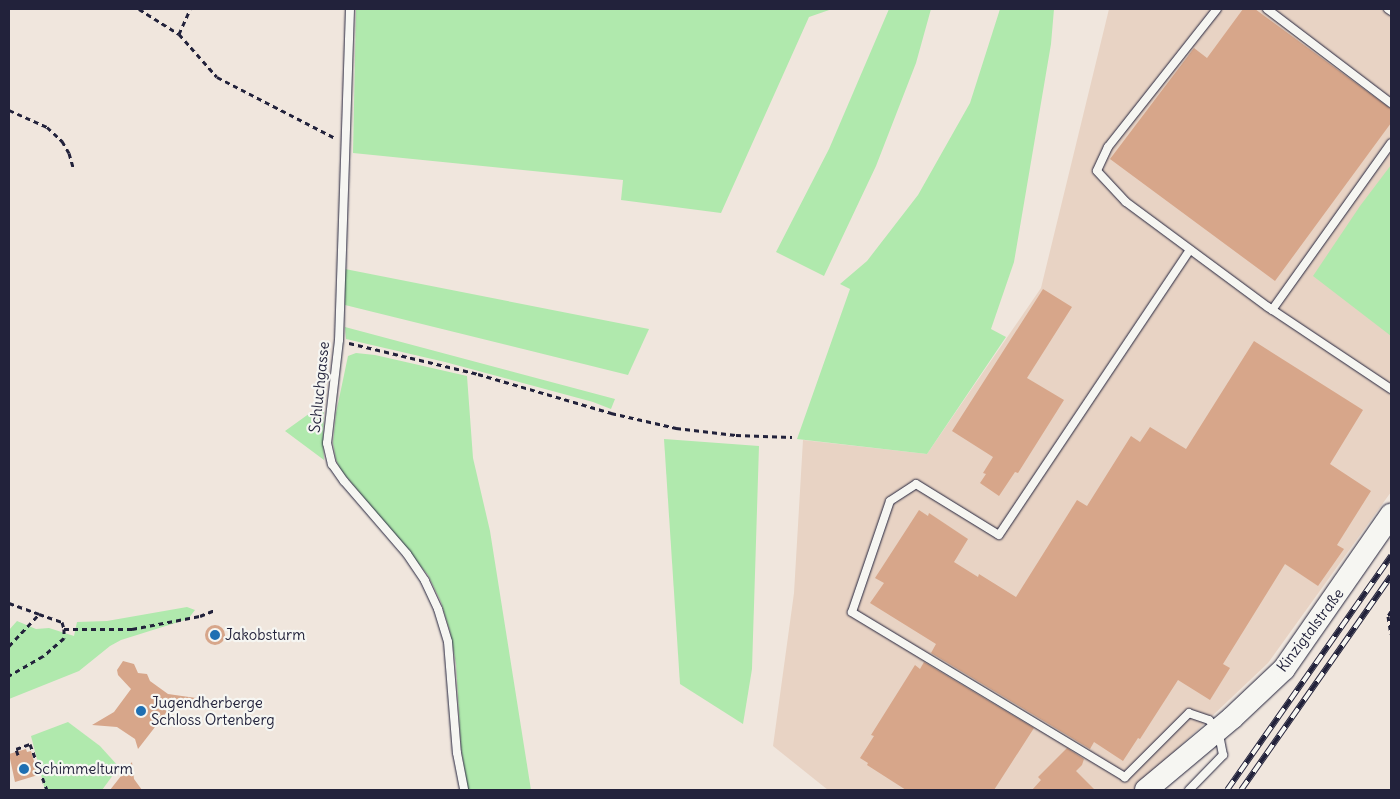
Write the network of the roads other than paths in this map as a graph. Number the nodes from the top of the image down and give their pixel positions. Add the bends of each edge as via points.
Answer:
1 (350, 9) edge
2 (1216, 9) edge
3 (1267, 9) edge
4 (1388, 9) edge
5 (1391, 11) edge
6 (1391, 103) edge
7 (1391, 142) edge
8 (1190, 250) junction
9 (1272, 310) junction
10 (1391, 390) edge
11 (1391, 515) edge
12 (1218, 730) junction
13 (464, 790) edge
14 (1146, 790) edge
15 (1189, 790) edge

1 - 13 lane, Schluchgasse via 339,340 327,443 332,464 406,554 425,581 438,609 448,642 457,753
2 - 8 lane via 1108,147 1097,171 1126,202
3 - 6 lane
4 - 5 lane
7 - 9 lane
8 - 9 lane
8 - 12 lane via 999,535 916,484 890,501 852,612 1125,777 1189,714 1209,720
9 - 10 lane
11 - 12 main road, Kinzigtalstraße via 1284,669
12 - 14 main road, Kinzigtalstraße
12 - 15 lane via 1223,755

